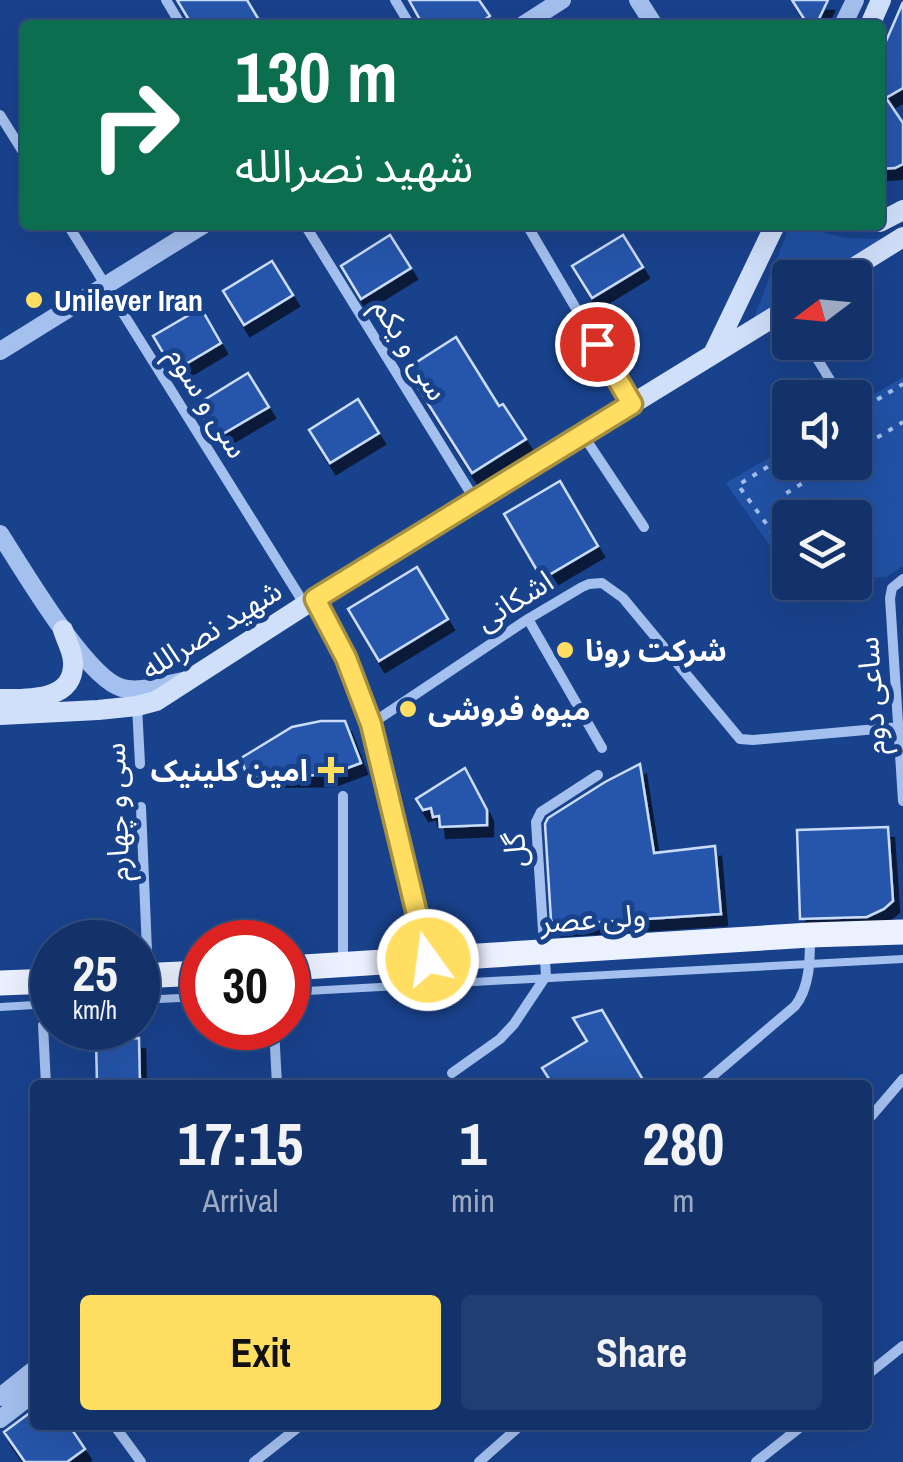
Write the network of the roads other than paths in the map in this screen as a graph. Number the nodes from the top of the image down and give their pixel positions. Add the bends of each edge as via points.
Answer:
1 (562, 0) edge
2 (530, 20) edge
3 (0, 115) edge
4 (20, 147) edge
5 (71, 230) edge
6 (196, 230) edge
7 (308, 230) edge
8 (531, 230) edge
9 (774, 230) edge
10 (903, 237) edge
11 (866, 260) edge
12 (106, 286) junction
13 (772, 320) edge
14 (4, 350) edge
15 (713, 354) junction
16 (632, 404) junction
17 (583, 434) junction
18 (475, 500) junction
19 (644, 528) dead end
20 (0, 534) edge
21 (903, 578) edge
22 (310, 602) junction
23 (528, 619) junction
24 (63, 630) junction
25 (185, 681) junction
26 (0, 699) edge
27 (137, 706) junction
28 (0, 715) edge
29 (371, 724) junction
30 (898, 727) junction
31 (602, 748) dead end
32 (140, 764) dead end
33 (598, 776) dead end
34 (344, 796) dead end
35 (903, 802) edge
36 (141, 807) dead end
37 (142, 920) edge
38 (903, 932) edge
39 (810, 936) junction
40 (903, 958) edge
41 (428, 960) junction
42 (810, 963) junction
43 (343, 964) junction
44 (546, 965) junction
45 (310, 966) edge
46 (30, 981) edge
47 (0, 983) edge
48 (310, 990) edge
49 (30, 1005) edge
50 (0, 1007) edge
51 (44, 1050) edge
52 (275, 1050) edge
53 (452, 1073) dead end
54 (903, 1078) edge
55 (46, 1080) edge
56 (277, 1080) edge
57 (708, 1080) edge
58 (872, 1115) edge
59 (903, 1346) edge
60 (872, 1371) edge
61 (30, 1373) edge
62 (30, 1396) edge
63 (0, 1397) edge
64 (0, 1419) edge
65 (118, 1430) edge
66 (295, 1430) edge
67 (515, 1430) edge
68 (797, 1430) edge
69 (141, 1462) edge
70 (254, 1462) edge
71 (478, 1462) edge
72 (756, 1462) edge

1 - 2 street
3 - 4 street
5 - 12 street, سی و سوم
6 - 12 street
7 - 18 street, سی و یکم
8 - 16 street
9 - 15 main road
10 - 11 main road
12 - 14 street
12 - 22 street, سی و سوم
13 - 15 main road, شهید نصرالله
15 - 16 main road, شهید نصرالله
16 - 17 main road, شهید نصرالله
17 - 18 main road, شهید نصرالله
17 - 19 street
18 - 22 main road, شهید نصرالله
20 - 24 street
21 - 30 street, ساعی دوم via 890,598
22 - 25 main road, شهید نصرالله
22 - 29 street, سی و سوم via 346,658
23 - 29 street, اشکانی
23 - 30 street, اشکانی via 589,584 609,586 740,739
23 - 31 street
24 - 25 street via 120,688
24 - 26 main road via 73,666 61,690 43,698
25 - 27 main road, شهید نصرالله
27 - 28 main road, شهید نصرالله
27 - 32 street, سی و چهارم
29 - 41 street, سی و سوم
30 - 35 street, ساعی دوم
33 - 44 street, گل via 541,812 536,822
34 - 43 street
36 - 37 street, سی و چهارم
38 - 39 main road, ولی عصر
39 - 42 street
39 - 44 main road, ولی عصر
40 - 42 lane
41 - 43 main road, ولی عصر
41 - 44 main road, ولی عصر
42 - 44 lane
42 - 57 street via 794,1006
43 - 45 main road, ولی عصر
44 - 48 lane
44 - 53 street via 514,1024
46 - 47 main road
49 - 50 lane
51 - 55 street
52 - 56 street
54 - 58 street
59 - 60 street
61 - 63 street
62 - 64 street
65 - 69 street
66 - 70 street
67 - 71 street
68 - 72 street

